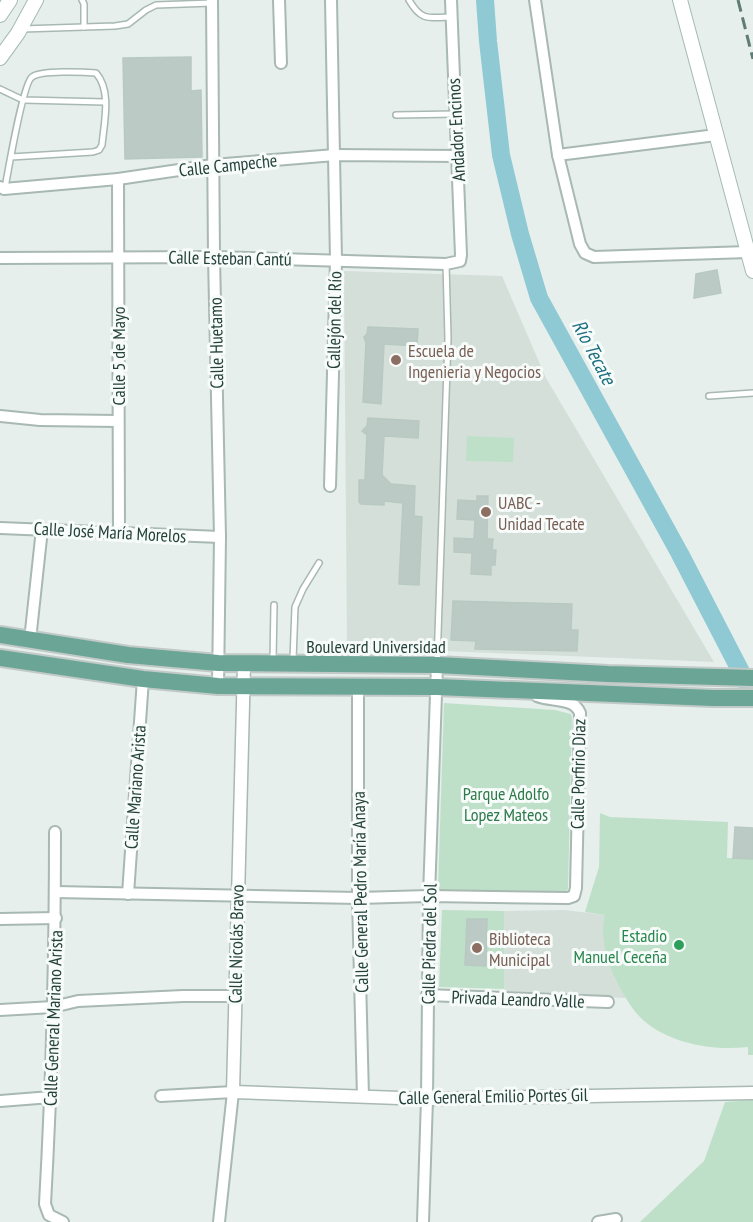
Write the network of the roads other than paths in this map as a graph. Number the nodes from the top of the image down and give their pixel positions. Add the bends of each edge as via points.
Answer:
1 (10, 0) edge
2 (36, 0) edge
3 (82, 0) edge
4 (279, 0) edge
5 (331, 0) edge
6 (409, 0) edge
7 (451, 0) edge
8 (535, 0) edge
9 (680, 0) edge
10 (212, 2) edge
11 (0, 15) edge
12 (451, 17) junction
13 (84, 27) junction
14 (20, 29) junction
15 (0, 58) edge
16 (281, 63) dead end
17 (0, 89) edge
18 (23, 100) junction
19 (105, 102) junction
20 (456, 114) junction
21 (396, 115) dead end
22 (716, 135) junction
23 (335, 155) junction
24 (558, 155) junction
25 (458, 156) junction
26 (11, 157) junction
27 (213, 165) junction
28 (118, 179) junction
29 (1, 190) edge
30 (748, 252) junction
31 (214, 257) junction
32 (0, 258) edge
33 (118, 258) junction
34 (336, 260) junction
35 (460, 261) joint
36 (446, 264) junction
37 (753, 271) edge
38 (753, 393) edge
39 (709, 396) dead end
40 (0, 416) edge
41 (118, 421) junction
42 (330, 486) dead end
43 (0, 528) edge
44 (42, 529) junction
45 (119, 533) junction
46 (220, 537) junction
47 (319, 562) dead end
48 (274, 605) dead end
49 (0, 634) edge
50 (30, 640) junction
51 (0, 658) edge
52 (218, 663) junction
53 (244, 665) junction
54 (273, 665) junction
55 (292, 665) junction
56 (437, 665) junction
57 (753, 678) edge
58 (143, 680) junction
59 (218, 686) junction
60 (244, 686) junction
61 (437, 687) junction
62 (358, 688) junction
63 (527, 690) junction
64 (753, 698) edge
65 (55, 832) dead end
66 (55, 892) junction
67 (128, 894) junction
68 (237, 896) junction
69 (429, 896) junction
70 (358, 898) junction
71 (56, 918) junction
72 (0, 919) edge
73 (427, 995) junction
74 (235, 996) junction
75 (608, 1002) dead end
76 (53, 1007) junction
77 (0, 1010) edge
78 (233, 1092) junction
79 (753, 1093) edge
80 (161, 1096) dead end
81 (51, 1097) junction
82 (363, 1097) junction
83 (427, 1099) junction
84 (0, 1101) edge
85 (615, 1219) dead end
86 (63, 1222) edge
87 (219, 1222) edge
88 (423, 1222) edge
89 (597, 1222) edge

1 - 11 main road
2 - 14 main road
3 - 13 lane
4 - 16 street
5 - 23 street, Callejón del Río
6 - 12 lane via 422,16
7 - 12 street, Andador Encinos
8 - 24 street
9 - 22 main road
10 - 13 lane via 156,5 128,24
10 - 27 street, Calle Huetamo
12 - 20 street, Andador Encinos
13 - 14 lane
14 - 15 main road
17 - 18 lane
18 - 19 lane
18 - 19 lane via 28,82 37,74 81,71 96,73 101,78
18 - 26 lane
19 - 26 lane via 99,150
20 - 21 lane
20 - 25 street, Andador Encinos
22 - 24 street
22 - 30 main road
23 - 25 street, Calle Campeche
23 - 27 street, Calle Campeche
23 - 34 street, Callejón del Río
24 - 30 street via 585,254 594,257
25 - 35 street, Andador Encinos
26 - 29 lane
27 - 28 street, Calle Campeche
27 - 31 street, Calle Huetamo
28 - 29 street, Calle Campeche
28 - 33 street, Calle 5 de Mayo
30 - 37 main road
31 - 33 street, Calle Esteban Cantú
31 - 34 street, Calle Esteban Cantú
31 - 46 street, Calle Huetamo
32 - 33 street, Calle Esteban Cantú
33 - 41 street, Calle 5 de Mayo
34 - 36 street, Calle Esteban Cantú
34 - 42 street, Callejón del Río
35 - 36 street, Calle Esteban Cantú
36 - 56 lane
38 - 39 lane
40 - 41 street
41 - 45 street, Calle 5 de Mayo
43 - 44 street, Calle José María Morelos
44 - 45 street, Calle José María Morelos
44 - 50 street
45 - 46 street, Calle José María Morelos
46 - 52 street, Calle Huetamo
47 - 55 lane via 295,607
48 - 54 lane
49 - 50 main road, Boulevard Universidad
50 - 52 main road, Boulevard Universidad
51 - 58 main road
52 - 53 main road, Boulevard Universidad
52 - 59 street, Calle Huetamo
53 - 54 main road, Boulevard Universidad
53 - 60 street, Calle Nicolás Bravo
54 - 55 main road, Boulevard Universidad
55 - 56 main road, Boulevard Universidad
56 - 57 main road, Boulevard Universidad
56 - 61 street, Calle Piedra del Sol
58 - 59 main road
58 - 67 street, Calle Mariano Arista
59 - 60 main road
60 - 62 main road
60 - 68 street, Calle Nicolás Bravo
61 - 62 main road
61 - 63 main road
61 - 69 street, Calle Piedra del Sol
62 - 70 street, Calle General Pedro María Anaya
63 - 64 main road
63 - 69 street, Calle Porfirio Díaz via 544,699 576,704 580,713 574,896
65 - 66 street, Calle General Mariano Arista
66 - 67 street
66 - 71 street, Calle General Mariano Arista
67 - 68 street
68 - 70 street
68 - 74 street, Calle Nicolás Bravo
69 - 70 street
69 - 73 street, Calle Piedra del Sol
70 - 82 street, Calle General Pedro María Anaya
71 - 72 street
71 - 76 street, Calle General Mariano Arista
73 - 75 street, Privada Leandro Valle
73 - 83 street, Calle Piedra del Sol
74 - 76 street via 78,1001
74 - 78 street, Calle Nicolás Bravo
76 - 77 street
76 - 81 street, Calle General Mariano Arista
78 - 80 street
78 - 82 street, Calle General Emilio Portes Gil
78 - 87 street, Calle Nicolás Bravo
79 - 83 street, Calle General Emilio Portes Gil
81 - 84 street
81 - 86 street, Calle General Mariano Arista via 45,1204 49,1215
82 - 83 street, Calle General Emilio Portes Gil
83 - 88 street, Calle Piedra del Sol
85 - 89 street

